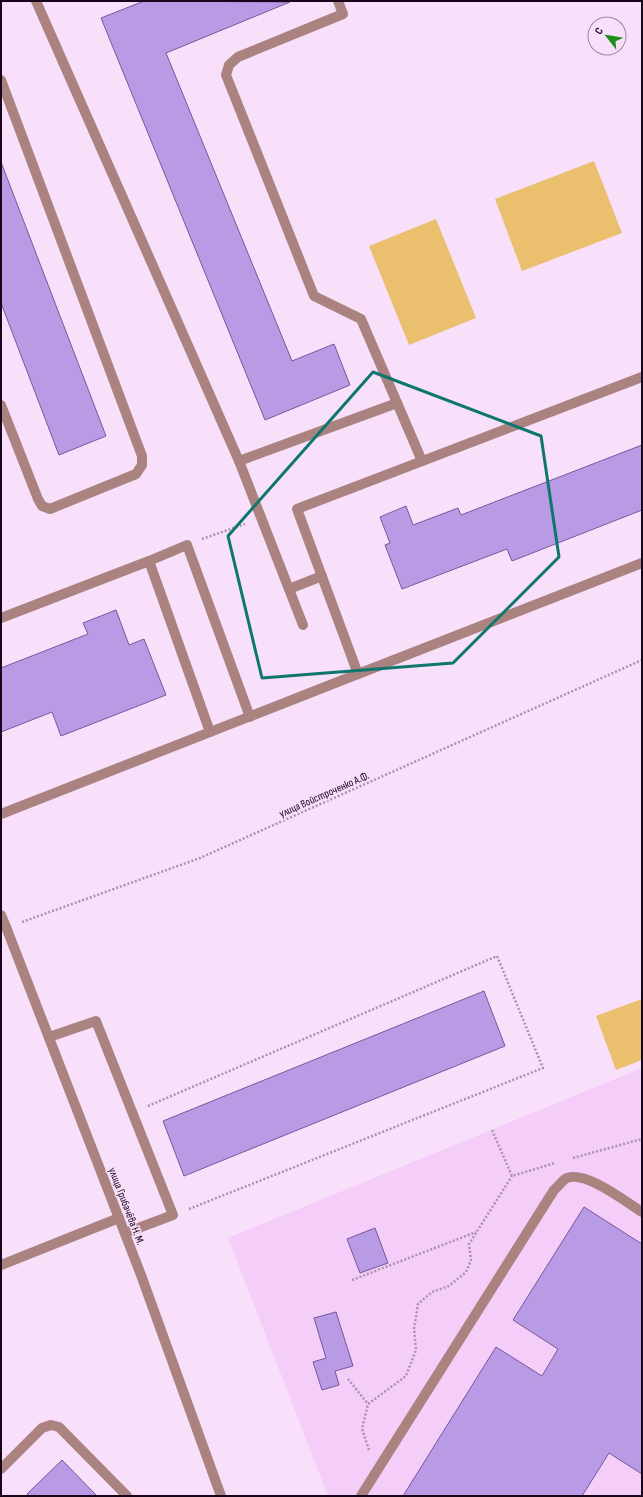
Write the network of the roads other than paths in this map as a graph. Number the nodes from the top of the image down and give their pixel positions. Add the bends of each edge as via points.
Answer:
1 (36, 1) edge
2 (338, 1) edge
3 (1, 80) edge
4 (642, 377) edge
5 (397, 403) junction
6 (1, 405) edge
7 (239, 461) junction
8 (422, 461) junction
9 (149, 561) junction
10 (642, 563) edge
11 (322, 576) junction
12 (289, 589) junction
13 (1, 618) edge
14 (303, 625) dead end
15 (358, 674) junction
16 (250, 717) junction
17 (210, 732) junction
18 (1, 814) edge
19 (1, 915) edge
20 (49, 1037) junction
21 (642, 1212) edge
22 (119, 1218) junction
23 (125, 1233) junction
24 (1, 1265) edge
25 (1, 1468) edge
26 (363, 1493) edge
27 (127, 1496) edge
28 (221, 1496) edge
29 (351, 1496) edge

1 - 7 street
2 - 5 street via 343,14 238,57 229,65 226,75 314,296 361,319
3 - 6 street via 142,456 142,465 136,474 50,509 42,506
4 - 8 street
5 - 7 street
5 - 8 street
7 - 12 street
8 - 11 street via 297,509
9 - 13 street
9 - 16 street via 187,545
9 - 17 street
10 - 15 street
11 - 12 street
11 - 15 street
12 - 14 street
15 - 16 street
16 - 17 street
17 - 18 street
19 - 20 street, улица Грибачёва Н. М.
20 - 22 street, улица Грибачёва Н. М.
20 - 23 street via 96,1021 174,1215
21 - 26 street via 593,1181 578,1176 566,1179 554,1190
22 - 23 street, улица Грибачёва Н. М.
22 - 24 street
23 - 28 street, улица Грибачёва Н. М.
25 - 27 street via 42,1428 59,1426
26 - 29 street

